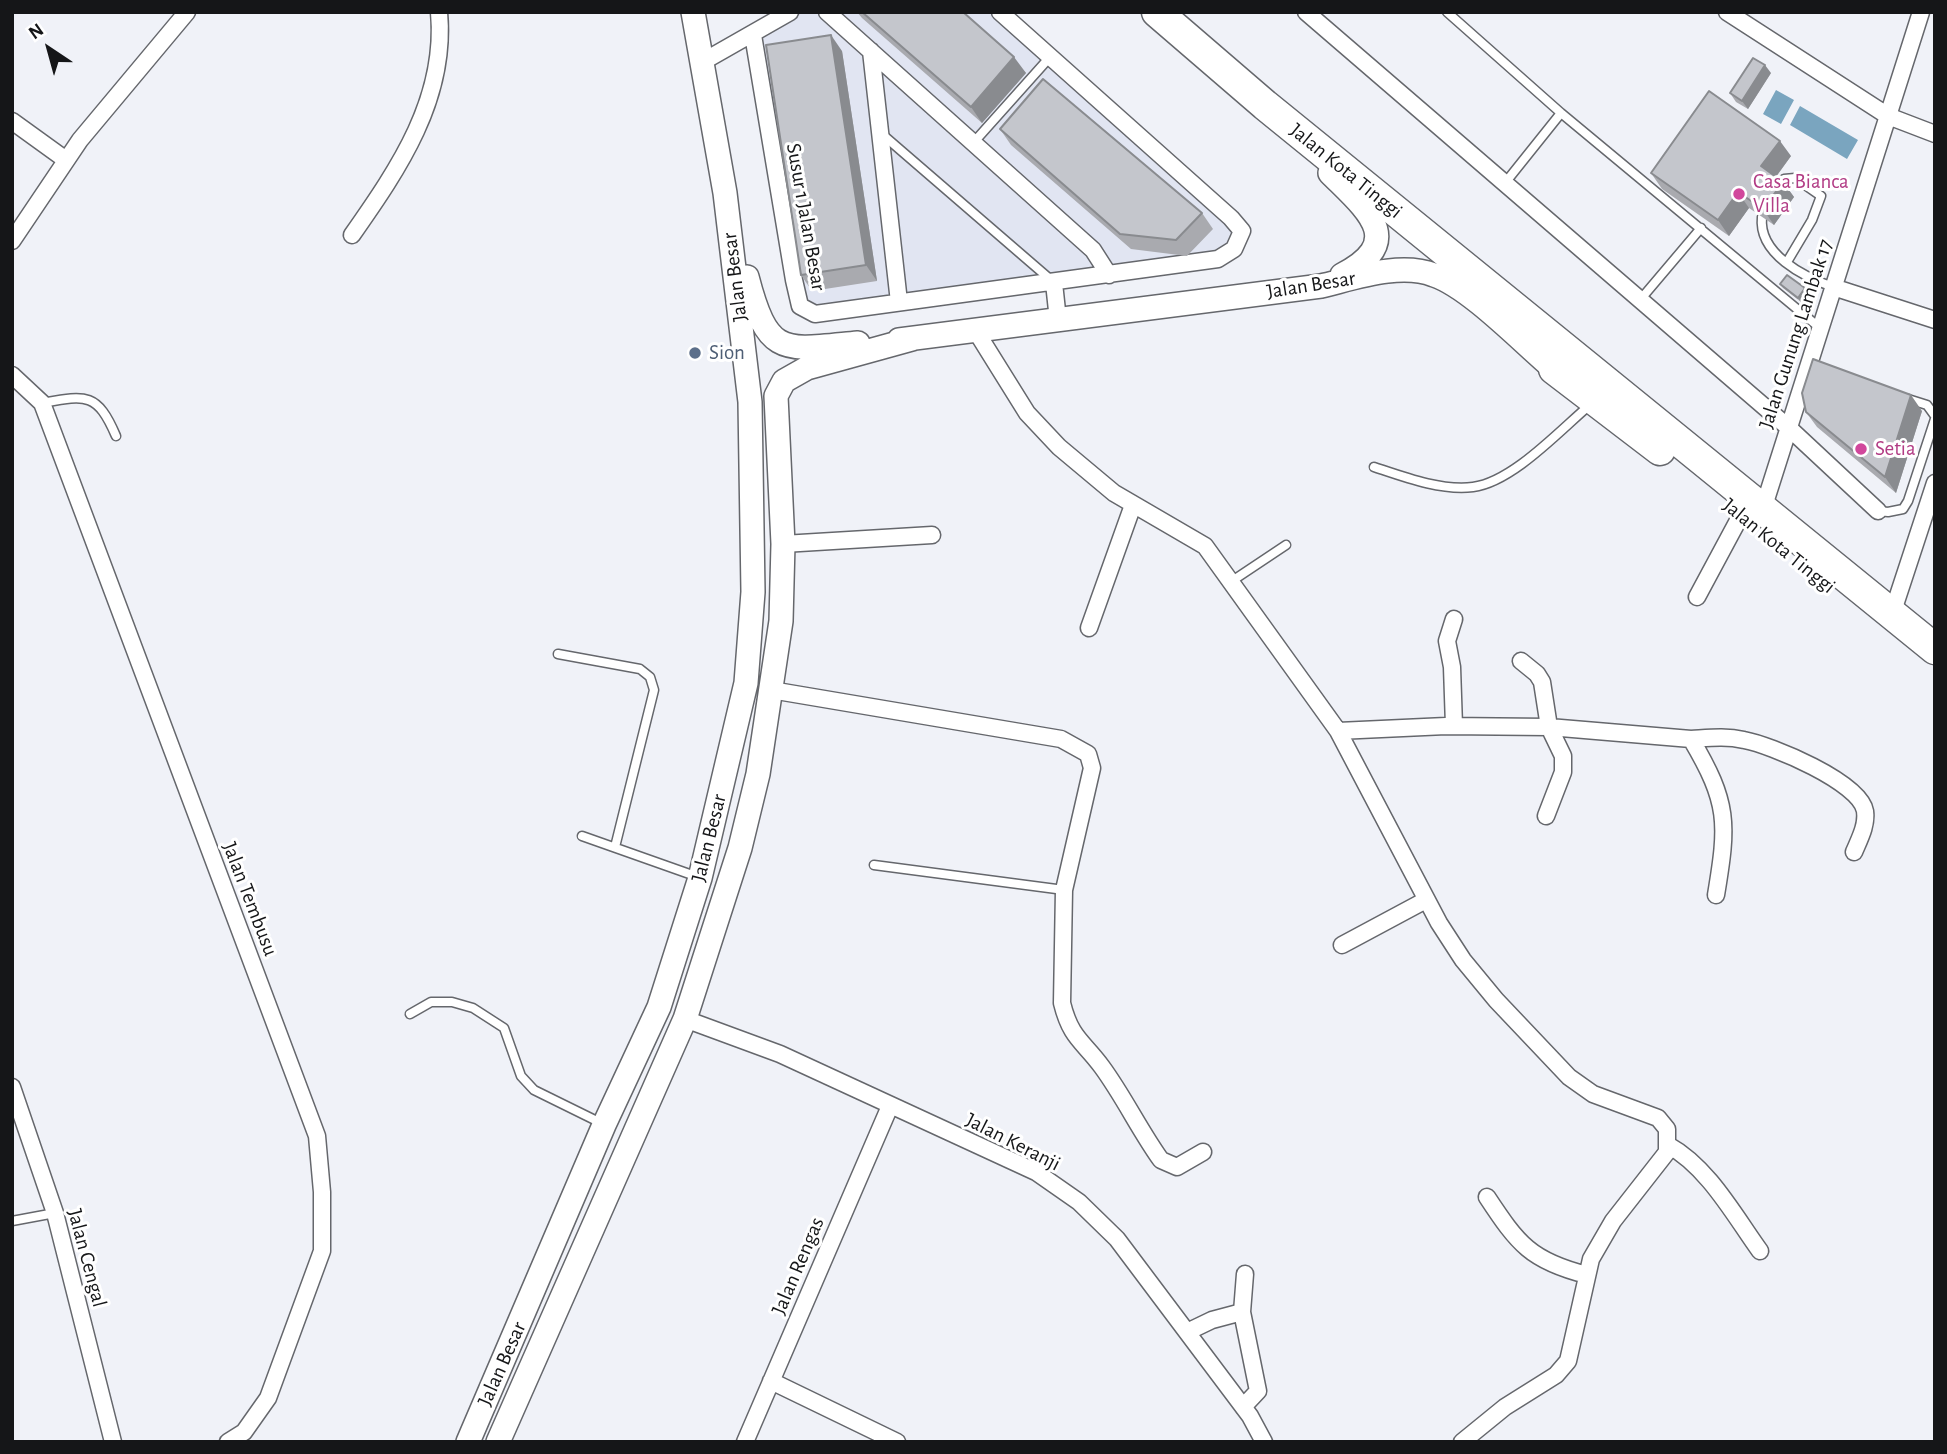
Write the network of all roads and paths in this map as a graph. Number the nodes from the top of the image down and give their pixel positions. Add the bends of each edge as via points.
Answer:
1 (187, 12) edge
2 (439, 12) edge
3 (694, 12) edge
4 (790, 12) edge
5 (827, 12) edge
6 (1000, 12) edge
7 (1157, 12) edge
8 (1306, 12) edge
9 (1447, 12) edge
10 (1727, 12) edge
11 (1921, 12) edge
12 (753, 35) junction
13 (871, 51) junction
14 (1050, 57) junction
15 (704, 61) junction
16 (1265, 105) junction
17 (1562, 113) junction
18 (1888, 116) junction
19 (12, 121) edge
20 (880, 134) junction
21 (1935, 134) edge
22 (974, 142) junction
23 (66, 160) junction
24 (1505, 183) junction
25 (1778, 187) edge
26 (725, 193) junction
27 (1762, 217) edge
28 (1701, 228) junction
29 (352, 235) dead end
30 (12, 241) edge
31 (1787, 262) junction
32 (1109, 275) junction
33 (1054, 283) junction
34 (1321, 286) junction
35 (1833, 287) junction
36 (1640, 300) junction
37 (899, 302) junction
38 (1058, 320) junction
39 (1935, 320) edge
40 (974, 328) junction
41 (1820, 328) junction
42 (912, 339) junction
43 (1554, 369) joint
44 (12, 375) edge
45 (1901, 396) edge
46 (1595, 400) junction
47 (42, 404) junction
48 (1935, 417) edge
49 (1789, 428) junction
50 (116, 436) dead end
51 (1374, 467) dead end
52 (1935, 483) edge
53 (1133, 505) junction
54 (1878, 511) joint
55 (1752, 512) junction
56 (932, 535) dead end
57 (783, 544) junction
58 (1286, 545) dead end
59 (1232, 581) junction
60 (1698, 597) dead end
61 (1892, 614) junction
62 (1454, 619) dead end
63 (1089, 628) dead end
64 (1935, 649) edge
65 (558, 654) dead end
66 (1521, 661) dead end
67 (1935, 673) edge
68 (771, 690) junction
69 (1454, 726) junction
70 (1549, 727) junction
71 (1338, 731) junction
72 (1691, 739) junction
73 (1546, 816) dead end
74 (582, 836) dead end
75 (615, 847) junction
76 (1854, 852) dead end
77 (874, 865) dead end
78 (700, 878) junction
79 (1063, 890) junction
80 (1716, 895) dead end
81 (1426, 900) junction
82 (1342, 945) dead end
83 (410, 1014) dead end
84 (685, 1019) junction
85 (12, 1087) edge
86 (890, 1106) junction
87 (604, 1125) junction
88 (1668, 1145) junction
89 (1203, 1152) dead end
90 (1487, 1197) dead end
91 (55, 1213) junction
92 (12, 1221) edge
93 (1760, 1251) dead end
94 (1245, 1274) dead end
95 (1587, 1275) junction
96 (1242, 1312) junction
97 (1187, 1332) junction
98 (771, 1381) junction
99 (1242, 1406) junction
100 (113, 1442) edge
101 (228, 1442) edge
102 (468, 1442) edge
103 (499, 1442) edge
104 (745, 1442) edge
105 (897, 1442) edge
106 (1264, 1442) edge
107 (1462, 1442) edge

1 - 23 street
2 - 29 street via 441,37 429,105 395,173
3 - 15 main road, Jalan Besar
4 - 12 street
5 - 13 street
6 - 14 street
7 - 16 highway, Jalan Kota Tinggi
8 - 24 street
9 - 17 lane
10 - 18 street
11 - 18 street, Jalan Gunung Lambak 17
12 - 15 street
12 - 37 street, Susur 1 Jalan Besar via 800,306 815,314
13 - 20 street
13 - 22 street
14 - 22 lane
14 - 32 street via 1242,231 1234,249 1217,259
15 - 26 main road, Jalan Besar
16 - 34 main road via 1363,207 1377,230 1378,243 1360,266
16 - 55 highway, Jalan Kota Tinggi via 1539,326
17 - 24 lane
17 - 28 lane
18 - 21 street
18 - 35 street, Jalan Gunung Lambak 17
19 - 23 street
20 - 33 lane
20 - 37 street
22 - 32 street via 1093,250
23 - 30 street
24 - 36 street
25 - 31 lane via 1784,179 1795,178 1821,196
26 - 42 main road, Jalan Besar via 757,312 775,340 798,348
26 - 78 main road, Jalan Besar via 750,402 753,592 746,683
27 - 31 lane via 1763,237
28 - 36 lane
28 - 41 lane
31 - 35 lane via 1814,281
32 - 33 street
33 - 37 street
33 - 38 street
34 - 38 main road, Jalan Besar
34 - 43 main road, Jalan Besar via 1375,274 1434,275 1463,292
35 - 39 street
35 - 41 street, Jalan Gunung Lambak 17
36 - 49 street
38 - 40 main road, Jalan Besar
40 - 42 main road, Jalan Besar
40 - 53 street via 1027,413 1059,447
41 - 49 street, Jalan Gunung Lambak 17 via 1815,367
42 - 57 main road, Jalan Besar via 807,368 784,381 776,418
43 - 46 highway, Jalan Kota Tinggi
44 - 47 street, Jalan Tembusu
45 - 48 lane via 1927,405
46 - 51 lane via 1516,467 1474,487 1432,484
46 - 55 highway, Jalan Kota Tinggi
47 - 50 lane via 82,396 106,413
47 - 101 street, Jalan Tembusu via 317,1136 323,1192 322,1251 268,1398 244,1432
48 - 54 lane via 1903,509
49 - 54 street
49 - 55 street, Jalan Gunung Lambak 17
52 - 61 street
53 - 59 street via 1205,546
53 - 63 street
55 - 60 street, Jalan Gunung Lambak 17
55 - 61 highway
55 - 67 highway, Jalan Kota Tinggi
56 - 57 street
57 - 68 main road, Jalan Besar via 781,621
58 - 59 lane
59 - 71 street
61 - 64 highway
62 - 69 street via 1447,641
65 - 75 lane via 640,669 650,677 654,690
66 - 70 street via 1542,682
68 - 79 street via 1061,740 1088,754 1092,768
68 - 84 main road, Jalan Besar via 740,848
69 - 70 street
69 - 71 street
70 - 72 street
70 - 73 street via 1563,756 1563,772
71 - 81 street
72 - 76 street via 1747,740 1841,779 1865,808 1865,825
72 - 80 street via 1715,785 1726,828
74 - 75 lane
75 - 78 lane
77 - 79 lane
78 - 87 main road, Jalan Besar via 659,1007
79 - 89 street via 1062,1003 1074,1037 1101,1066 1161,1160 1177,1167
81 - 82 street
81 - 88 street via 1463,960 1569,1077 1593,1094 1658,1118 1667,1129
83 - 87 lane via 431,1002 473,1008 504,1028 521,1076 534,1090
84 - 86 street, Jalan Keranji via 780,1055
84 - 103 main road, Jalan Besar
85 - 91 street, Jalan Cengal
86 - 97 street, Jalan Keranji via 1036,1172 1079,1202 1117,1239
86 - 98 street, Jalan Rengas
87 - 102 main road, Jalan Besar
88 - 93 street via 1711,1184
88 - 95 street via 1599,1240
90 - 95 street via 1506,1226 1540,1260
91 - 92 lane
91 - 100 street, Jalan Cengal
94 - 96 street
95 - 107 street via 1568,1361 1556,1375 1505,1407
96 - 97 street
96 - 99 street via 1258,1391
97 - 99 street, Jalan Keranji
98 - 104 street, Jalan Rengas
98 - 105 street
99 - 106 street, Jalan Keranji

